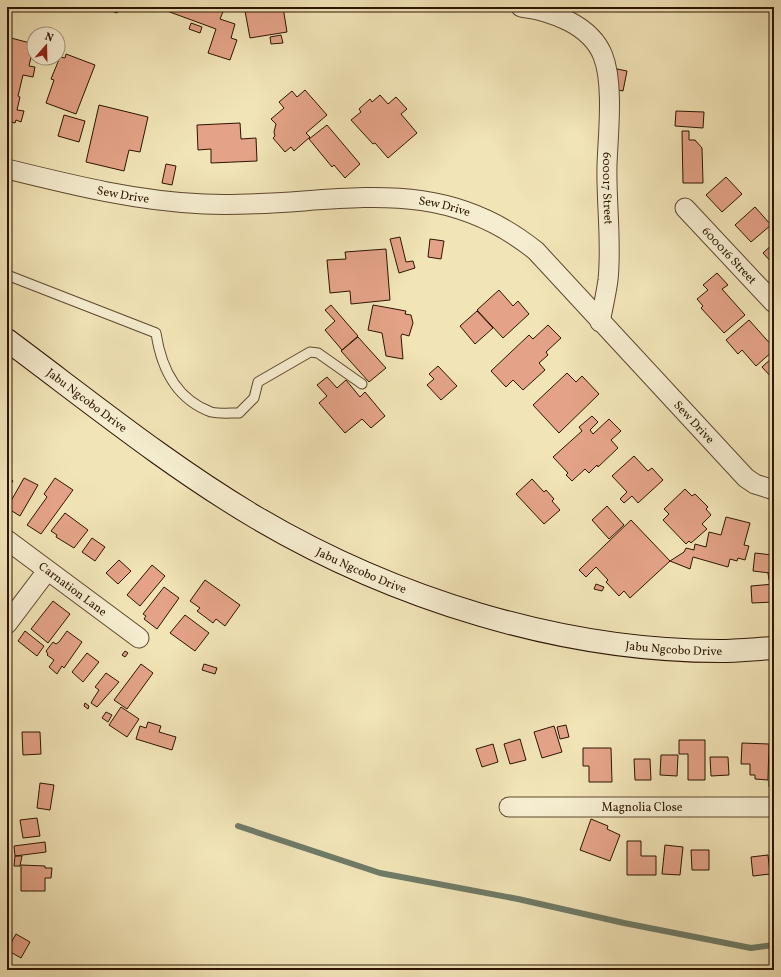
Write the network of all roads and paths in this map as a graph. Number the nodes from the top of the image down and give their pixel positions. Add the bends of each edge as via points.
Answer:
1 (522, 7) edge
2 (7, 170) edge
3 (685, 208) dead end
4 (7, 275) edge
5 (774, 303) edge
6 (600, 322) junction
7 (7, 340) edge
8 (362, 384) dead end
9 (774, 490) edge
10 (7, 540) edge
11 (47, 571) junction
12 (7, 624) edge
13 (139, 638) dead end
14 (774, 648) edge
15 (509, 807) dead end
16 (774, 807) edge

1 - 6 street, 600017 Street via 537,9 568,20 589,34 603,56 608,82 609,257 608,280
2 - 6 street, Sew Drive via 107,193 176,202 229,205 385,197 444,204 487,219 524,241
3 - 5 street, 600016 Street
4 - 8 lane via 156,333 159,352 180,393 212,412 238,414 254,398 258,382 310,352 318,353
6 - 9 street, Sew Drive via 746,478
7 - 14 main road, Jabu Ngcobo Drive via 170,461 222,496 295,539 405,590 515,624 607,642 719,651
10 - 11 street, Carnation Lane
11 - 12 street
11 - 13 street, Carnation Lane
15 - 16 street, Magnolia Close

